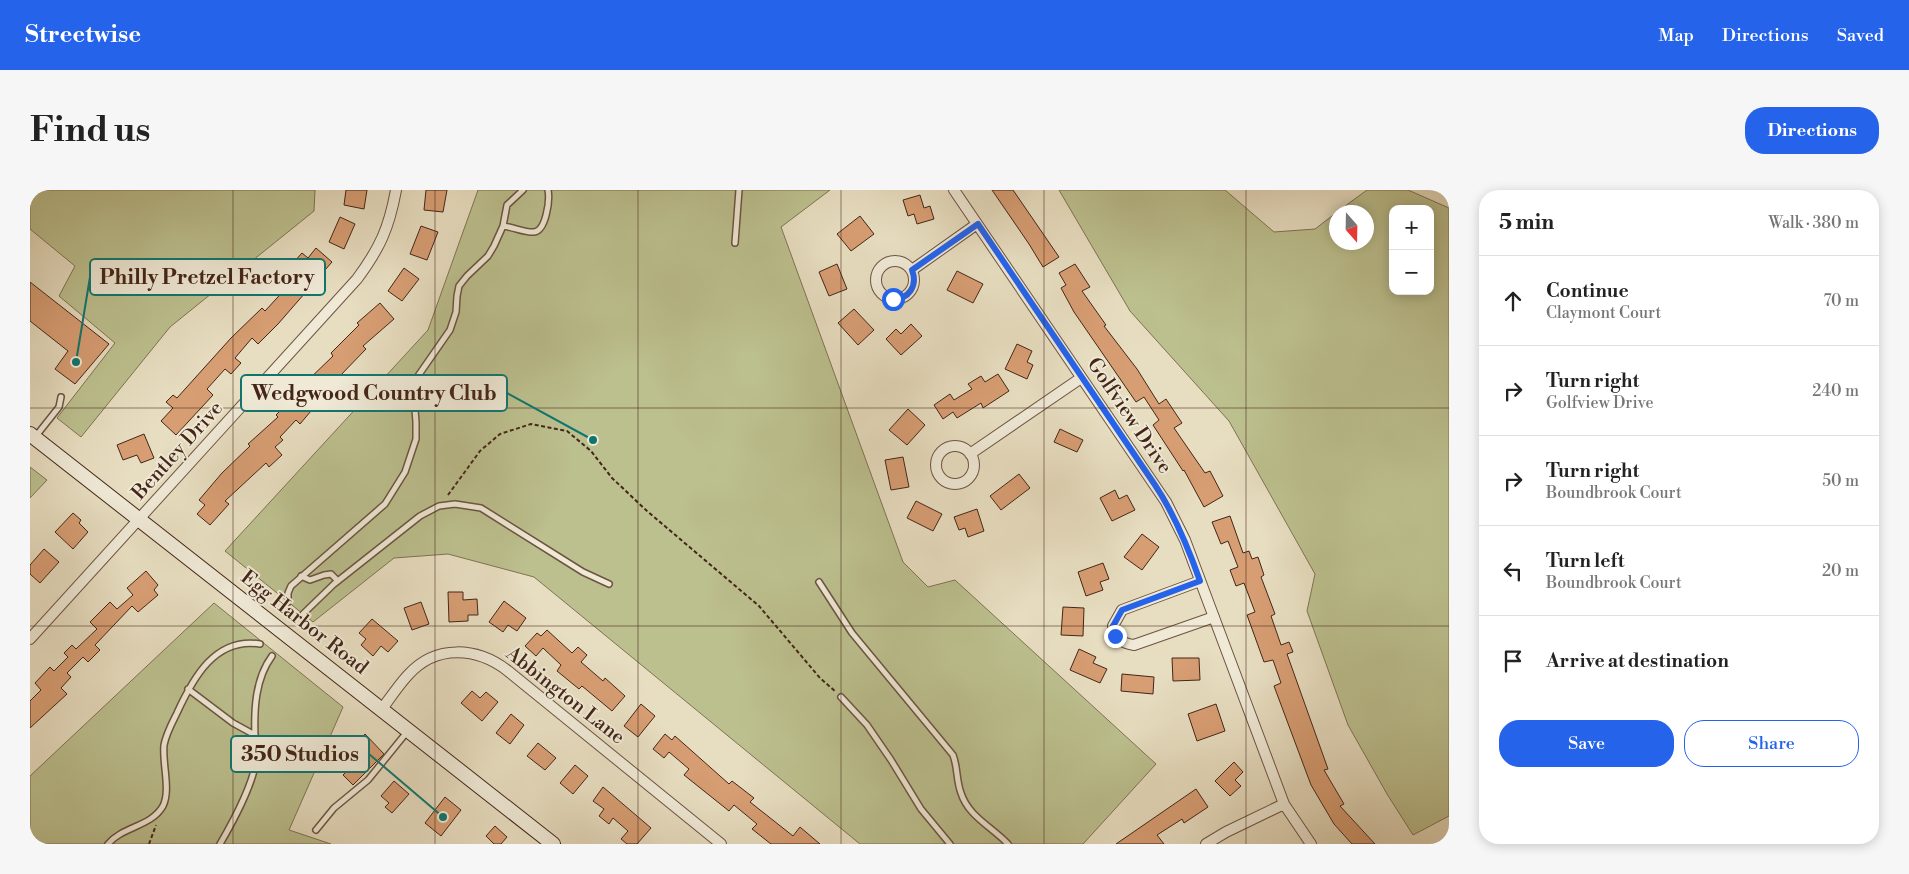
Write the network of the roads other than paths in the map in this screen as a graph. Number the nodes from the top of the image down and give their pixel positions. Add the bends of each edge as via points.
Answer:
1 (396, 190) edge
2 (523, 190) edge
3 (548, 190) edge
4 (739, 190) edge
5 (954, 190) edge
6 (978, 224) junction
7 (503, 226) junction
8 (735, 243) dead end
9 (912, 270) dead end
10 (1081, 378) junction
11 (62, 397) dead end
12 (32, 436) edge
13 (970, 454) dead end
14 (140, 520) junction
15 (301, 576) junction
16 (338, 581) junction
17 (1200, 581) junction
18 (819, 582) dead end
19 (609, 584) dead end
20 (288, 602) dead end
21 (303, 614) dead end
22 (1214, 617) junction
23 (30, 639) edge
24 (260, 644) dead end
25 (272, 656) dead end
26 (188, 689) junction
27 (841, 697) road end
28 (382, 709) junction
29 (408, 730) junction
30 (255, 735) junction
31 (1284, 804) junction
32 (316, 830) dead end
33 (108, 844) edge
34 (220, 844) edge
35 (553, 844) edge
36 (721, 844) edge
37 (950, 844) edge
38 (1008, 844) edge
39 (1206, 844) edge
40 (1311, 844) edge

1 - 14 street, Bentley Drive via 380,246 357,279
2 - 7 lane via 507,205
3 - 7 lane via 546,216 538,232
4 - 8 lane
5 - 6 street, Golfview Drive
6 - 9 street
6 - 10 street, Golfview Drive
7 - 15 lane via 488,256 459,286 450,330 418,376 414,398 416,439 405,472 384,504
10 - 13 street
10 - 17 street, Golfview Drive via 1166,502
11 - 12 lane via 59,407
12 - 14 main road, Egg Harbor Road
14 - 23 street, Bentley Drive
14 - 28 main road, Egg Harbor Road
15 - 16 lane via 310,580 331,574
15 - 20 lane via 288,590
16 - 19 lane via 420,516 438,506 455,504 480,508 583,572
16 - 21 lane
17 - 22 street, Golfview Drive
17 - 22 street via 1122,610 1113,626 1115,636 1134,645
18 - 38 lane via 852,633 953,755 958,784 967,806
22 - 31 street, Golfview Drive
24 - 26 lane via 238,644 222,651 198,673
25 - 30 lane via 261,676
26 - 30 lane via 233,723
26 - 33 lane via 164,744 164,804 145,822 121,832
27 - 37 lane via 879,741 921,809
28 - 29 main road, Egg Harbor Road
28 - 36 street, Abbington Lane via 408,675 429,659 456,651 484,656 497,662
29 - 32 lane via 377,770 334,808
29 - 35 main road, Egg Harbor Road
30 - 34 lane via 256,758 252,774 239,809
31 - 39 street
31 - 40 street, Golfview Drive

